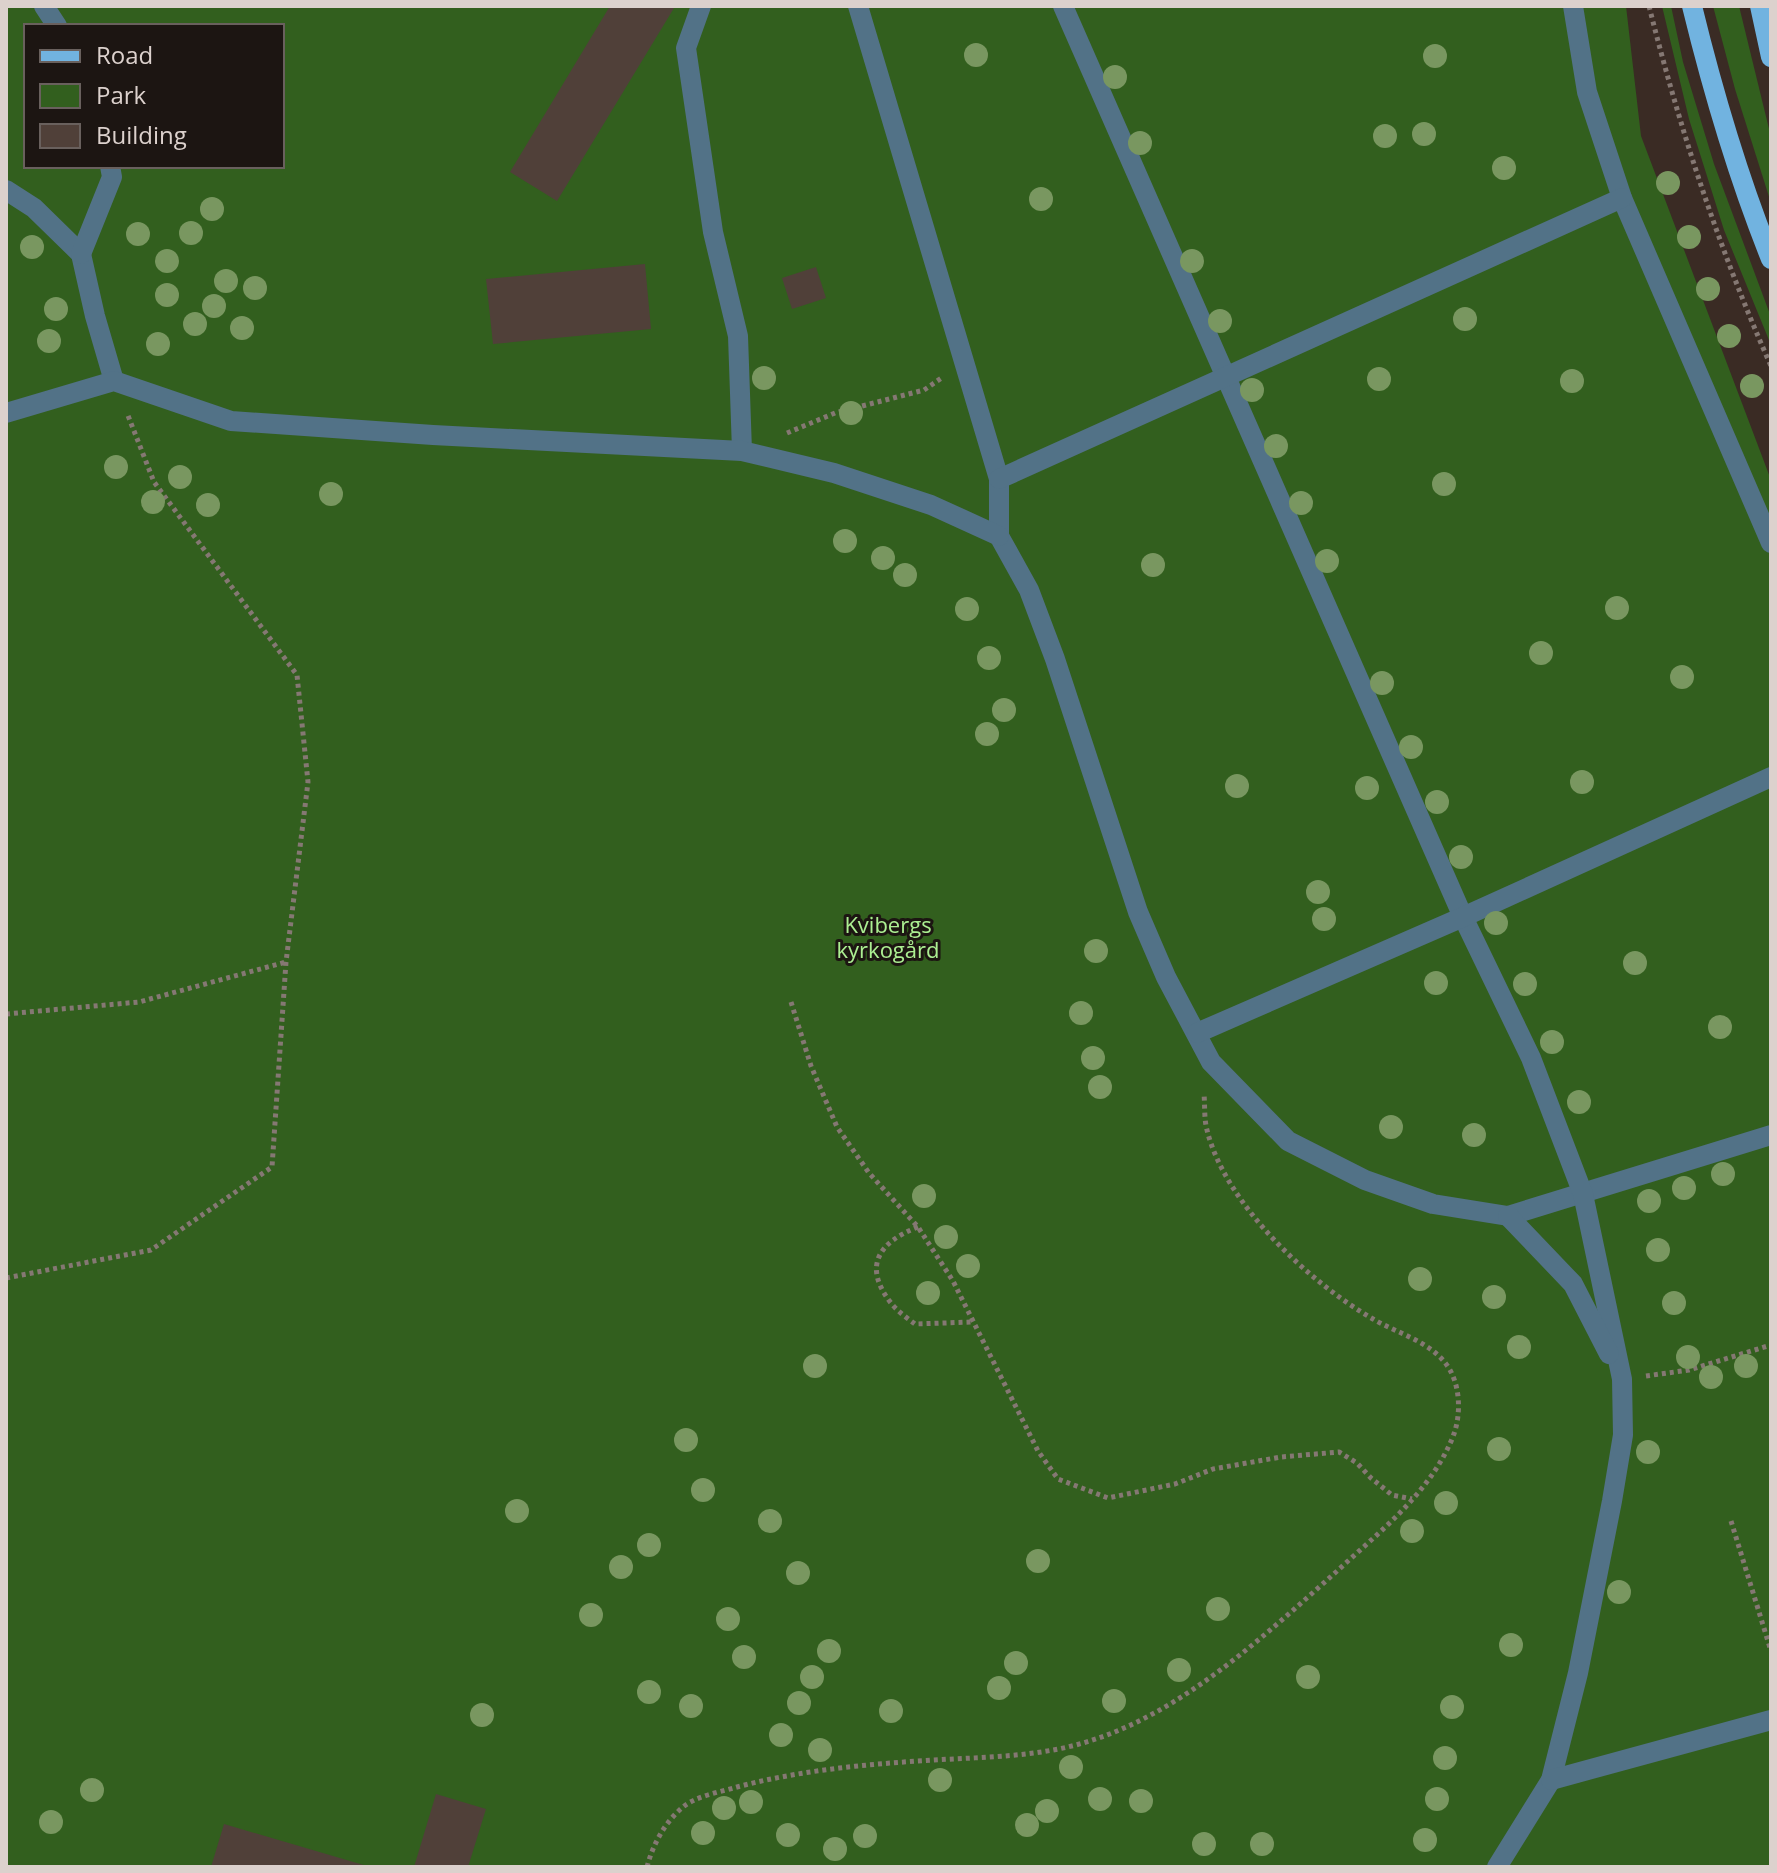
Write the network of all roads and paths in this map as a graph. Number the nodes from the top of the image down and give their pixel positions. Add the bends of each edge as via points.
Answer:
1 (44, 6) edge
2 (701, 6) edge
3 (858, 6) edge
4 (1063, 6) edge
5 (1573, 6) edge
6 (1649, 6) edge
7 (1692, 6) edge
8 (1760, 6) edge
9 (56, 24) edge
10 (1771, 57) edge
11 (110, 168) edge
12 (6, 190) edge
13 (1622, 198) junction
14 (81, 254) junction
15 (1771, 259) edge
16 (965, 363) junction
17 (1771, 366) edge
18 (1226, 376) junction
19 (114, 381) junction
20 (6, 413) edge
21 (742, 451) junction
22 (999, 479) junction
23 (999, 536) junction
24 (1771, 543) edge
25 (1771, 777) edge
26 (1463, 917) junction
27 (286, 962) junction
28 (791, 1002) dead end
29 (6, 1014) edge
30 (1197, 1033) junction
31 (1211, 1062) junction
32 (1771, 1135) edge
33 (1583, 1194) junction
34 (1508, 1216) junction
35 (918, 1227) junction
36 (6, 1278) edge
37 (972, 1322) junction
38 (1771, 1345) edge
39 (1622, 1379) junction
40 (1412, 1499) junction
41 (1731, 1521) dead end
42 (1771, 1651) edge
43 (1771, 1720) edge
44 (1551, 1780) junction
45 (647, 1867) edge
46 (1497, 1867) edge

1 - 9 lane
2 - 21 lane via 686,48 713,232 738,336
3 - 16 lane
4 - 18 lane
5 - 13 lane via 1587,92
6 - 17 path via 1706,204
7 - 15 main road via 1721,118
8 - 10 main road
11 - 14 lane via 112,177
12 - 14 lane via 34,208
13 - 18 lane
13 - 24 lane
14 - 19 lane
16 - 21 path via 924,390 835,413
16 - 22 lane
18 - 22 lane
18 - 26 lane
19 - 20 lane
19 - 21 lane via 231,421
19 - 27 path via 154,482 297,675 308,782
21 - 23 lane via 834,473 931,505
22 - 23 lane
23 - 30 lane via 1029,590 1055,659 1138,912
25 - 26 lane
26 - 30 lane
26 - 33 lane via 1531,1058
27 - 29 path via 139,1002
27 - 36 path via 272,1167 151,1250
28 - 35 path via 837,1127 869,1173
30 - 31 lane
31 - 34 lane via 1288,1141 1365,1180 1433,1204
31 - 40 path via 1204,1089 1207,1130 1225,1175 1251,1216 1350,1306 1423,1343 1449,1369 1460,1401 1454,1435 1435,1474
32 - 33 lane
33 - 34 lane
33 - 39 lane
34 - 39 lane via 1573,1284
35 - 37 path
35 - 37 path via 897,1234 880,1251 876,1276 891,1304 915,1324
37 - 40 path via 1038,1451 1058,1479 1108,1498 1175,1484 1213,1469 1339,1452 1392,1495
38 - 39 path via 1689,1370
39 - 44 lane via 1623,1435 1612,1501
40 - 45 path via 1253,1644 1212,1677 1139,1720 1084,1742 1029,1754 781,1775 721,1791 685,1805 662,1829
41 - 42 path
43 - 44 lane
44 - 46 lane

